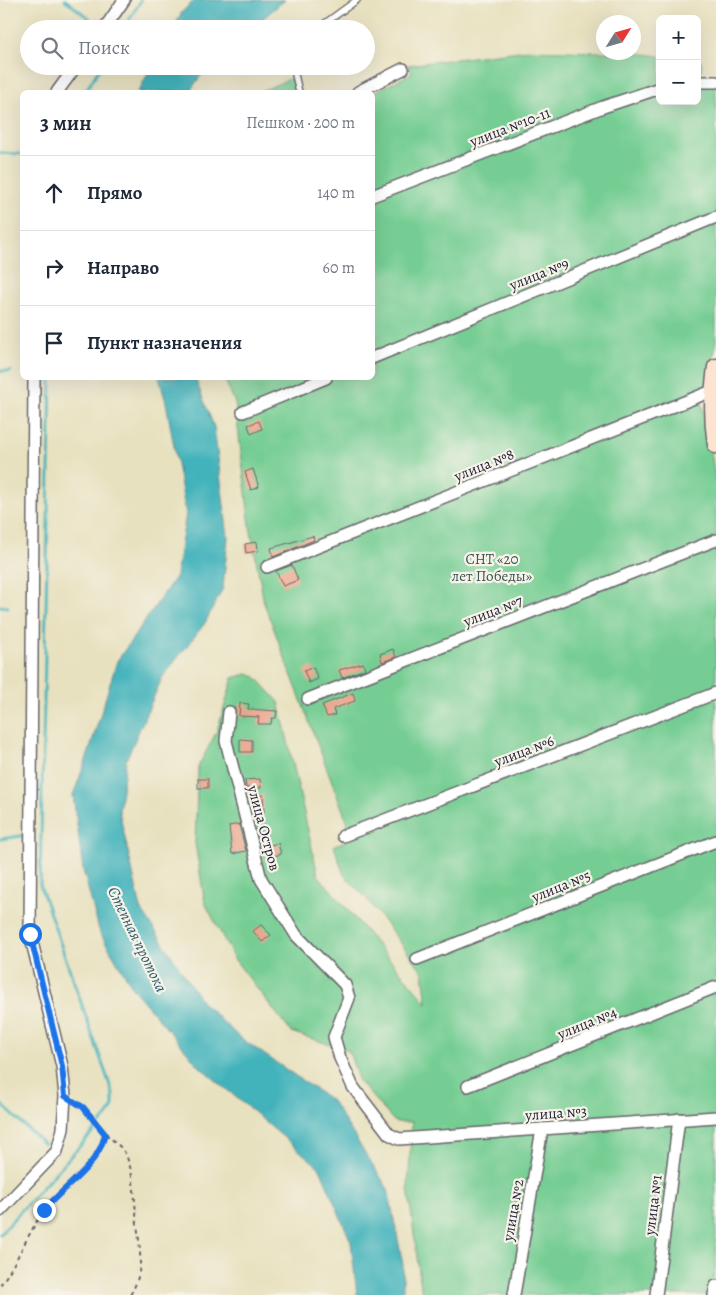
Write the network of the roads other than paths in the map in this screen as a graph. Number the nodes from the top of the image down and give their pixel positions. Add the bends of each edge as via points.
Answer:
1 (124, 0) edge
2 (357, 0) edge
3 (110, 20) edge
4 (329, 20) edge
5 (402, 69) dead end
6 (69, 75) edge
7 (295, 75) edge
8 (701, 82) edge
9 (716, 82) edge
10 (656, 89) edge
11 (58, 90) edge
12 (299, 90) edge
13 (362, 90) edge
14 (375, 195) edge
15 (716, 217) edge
16 (375, 357) edge
17 (716, 367) edge
18 (34, 380) edge
19 (321, 380) edge
20 (712, 391) junction
21 (243, 412) dead end
22 (716, 445) edge
23 (716, 540) edge
24 (267, 568) dead end
25 (716, 693) edge
26 (308, 699) dead end
27 (229, 712) dead end
28 (343, 836) dead end
29 (716, 840) edge
30 (417, 959) dead end
31 (716, 988) edge
32 (468, 1086) dead end
33 (716, 1117) edge
34 (679, 1119) junction
35 (542, 1130) junction
36 (399, 1139) joint
37 (0, 1211) edge
38 (716, 1286) edge
39 (514, 1295) edge
40 (656, 1295) edge
41 (714, 1295) edge

1 - 3 street
2 - 4 lane
5 - 13 street
6 - 11 street
7 - 12 lane
8 - 9 street
10 - 14 street, улица №10-11
15 - 16 street, улица №9
17 - 20 street
18 - 37 street via 30,934 62,1066 65,1096 63,1129 57,1151
19 - 21 street
20 - 22 street
20 - 24 street, улица №8
23 - 26 street, улица №7
25 - 28 street, улица №6
27 - 36 street, улица Остров via 226,741 262,879 296,935 346,985 349,998 334,1036 340,1058 353,1087 389,1134
29 - 30 street, улица №5
31 - 32 street, улица №4
33 - 34 street, улица №3
34 - 35 street, улица №3
34 - 40 street, улица №1
35 - 36 street, улица №3
35 - 39 street, улица №2
38 - 41 street

